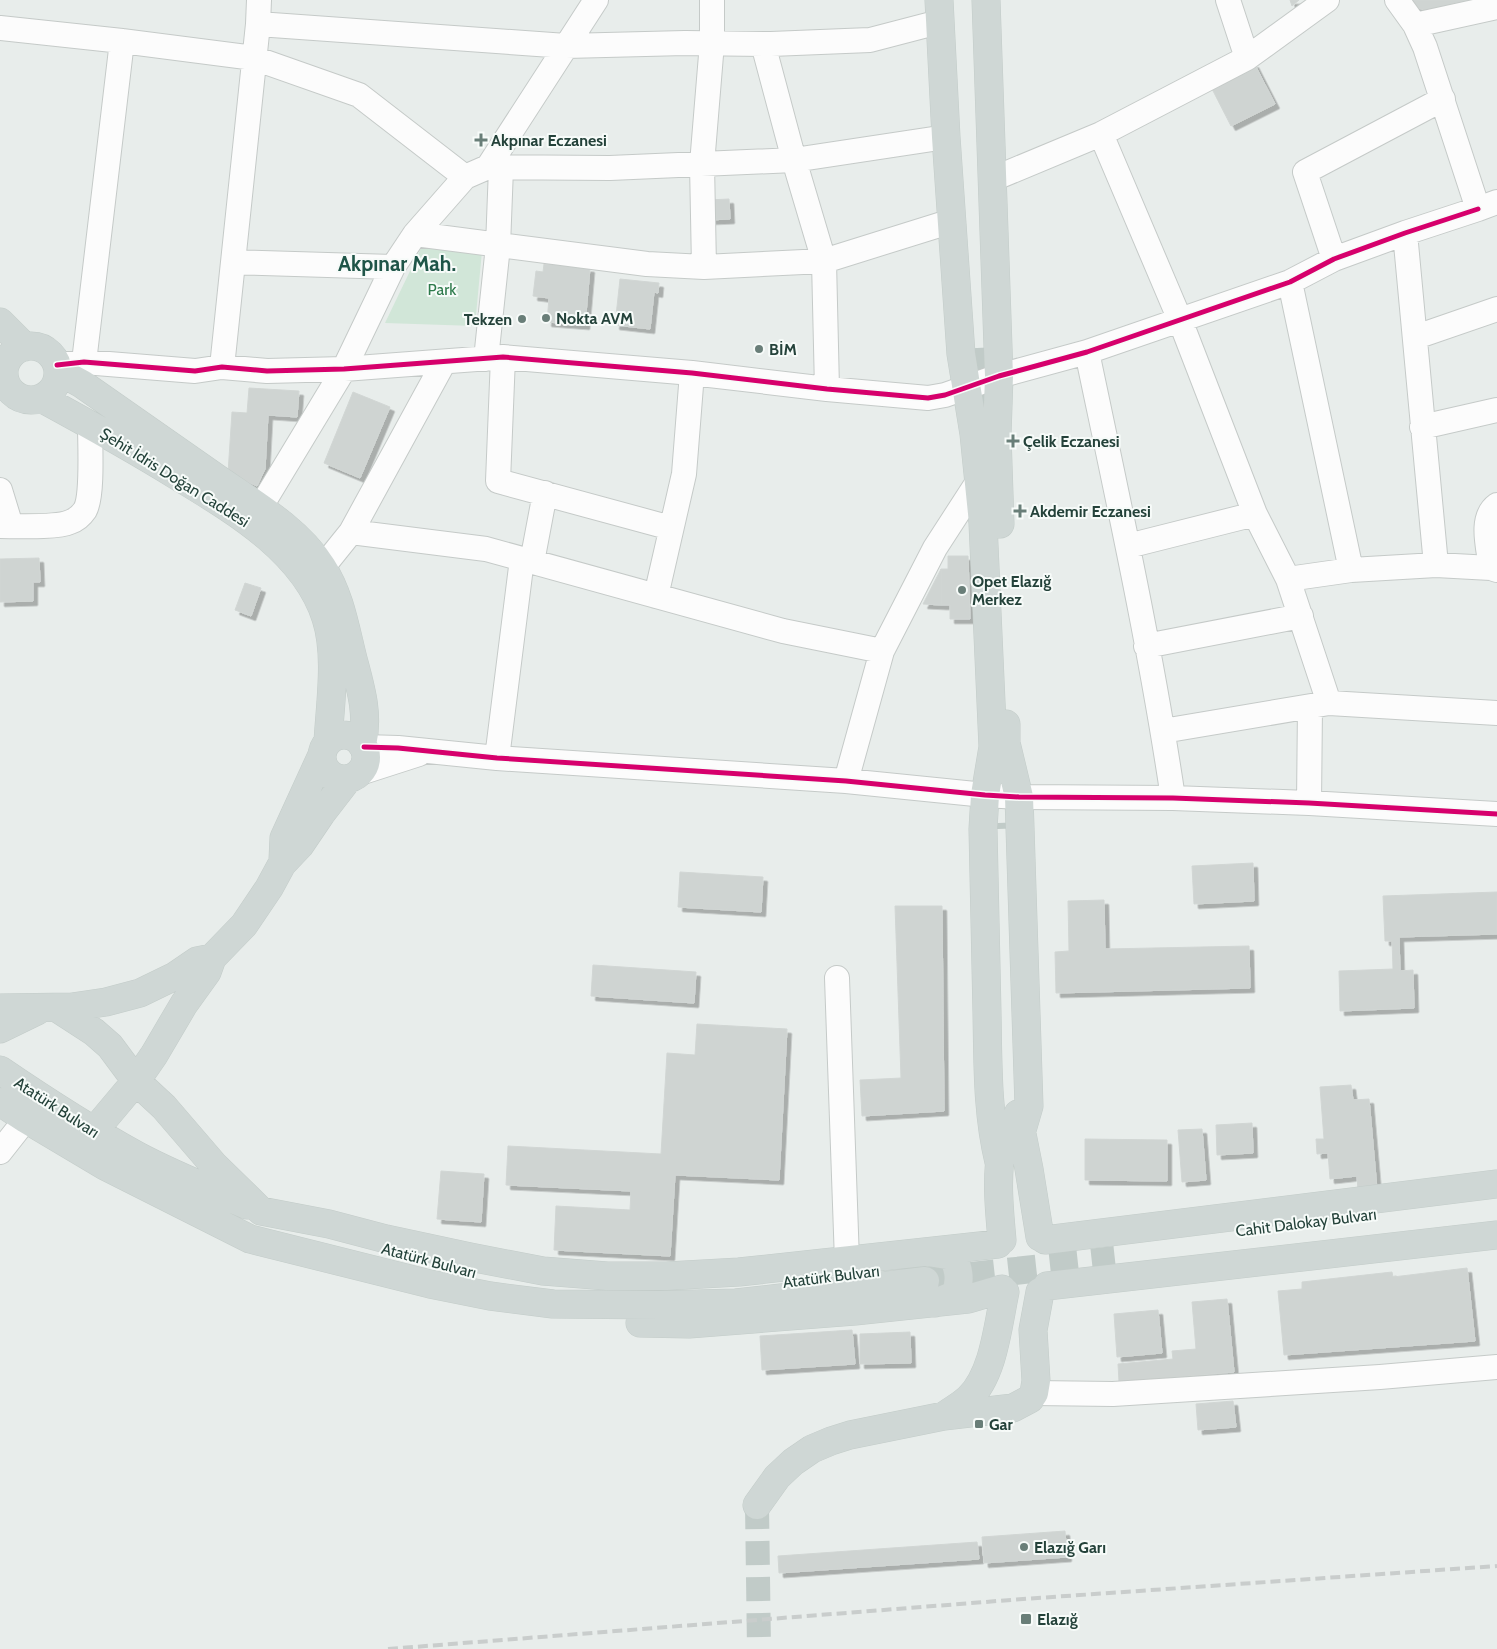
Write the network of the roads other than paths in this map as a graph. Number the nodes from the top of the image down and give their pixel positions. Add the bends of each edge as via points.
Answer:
1 (259, 0) edge
2 (596, 0) edge
3 (712, 0) edge
4 (954, 0) edge
5 (970, 0) edge
6 (986, 0) edge
7 (1228, 0) edge
8 (1326, 0) edge
9 (1397, 0) edge
10 (1497, 7) edge
11 (939, 11) edge
12 (258, 24) junction
13 (1415, 25) junction
14 (0, 28) edge
15 (122, 41) junction
16 (712, 43) junction
17 (763, 44) junction
18 (566, 46) junction
19 (254, 58) junction
20 (1247, 58) junction
21 (1442, 99) junction
22 (1101, 134) junction
23 (946, 136) junction
24 (794, 160) junction
25 (702, 164) junction
26 (494, 167) junction
27 (465, 177) junction
28 (993, 179) junction
29 (1487, 206) edge
30 (952, 221) junction
31 (1404, 233) junction
32 (415, 234) junction
33 (498, 246) junction
34 (1334, 259) junction
35 (824, 260) junction
36 (233, 262) junction
37 (392, 267) junction
38 (704, 267) junction
39 (1290, 282) junction
40 (1497, 309) edge
41 (1180, 320) junction
42 (0, 322) edge
43 (1416, 337) junction
44 (1087, 352) junction
45 (494, 358) junction
46 (84, 362) junction
47 (444, 362) junction
48 (7, 364) edge
49 (222, 367) junction
50 (57, 368) junction
51 (344, 369) junction
52 (692, 373) junction
53 (999, 376) junction
54 (966, 387) junction
55 (827, 389) junction
56 (40, 398) junction
57 (1497, 410) edge
58 (90, 425) junction
59 (1422, 427) junction
60 (979, 480) junction
61 (0, 490) edge
62 (545, 493) junction
63 (1497, 505) edge
64 (260, 508) junction
65 (1256, 514) junction
66 (5, 526) edge
67 (671, 528) junction
68 (351, 532) junction
69 (1128, 546) junction
70 (527, 561) junction
71 (1436, 565) junction
72 (322, 568) junction
73 (1494, 569) edge
74 (1351, 570) junction
75 (1288, 579) junction
76 (656, 596) junction
77 (1301, 616) junction
78 (1146, 646) junction
79 (882, 651) junction
80 (1320, 705) junction
81 (1497, 713) edge
82 (1163, 731) junction
83 (325, 748) junction
84 (497, 758) junction
85 (359, 761) junction
86 (846, 781) junction
87 (985, 795) junction
88 (1019, 797) junction
89 (1173, 798) junction
90 (1309, 803) junction
91 (1497, 814) edge
92 (282, 864) junction
93 (212, 958) junction
94 (837, 978) dead end
95 (0, 1008) edge
96 (50, 1008) junction
97 (0, 1029) edge
98 (0, 1070) edge
99 (136, 1081) junction
100 (0, 1102) edge
101 (26, 1120) junction
102 (1022, 1130) junction
103 (94, 1131) junction
104 (0, 1152) edge
105 (999, 1162) junction
106 (1497, 1184) edge
107 (1497, 1196) edge
108 (262, 1211) junction
109 (1497, 1217) edge
110 (1497, 1234) edge
111 (1043, 1239) junction
112 (1000, 1242) junction
113 (1111, 1253) junction
114 (847, 1262) junction
115 (928, 1275) junction
116 (1044, 1289) junction
117 (1004, 1291) junction
118 (1497, 1367) edge
119 (1034, 1393) junction
120 (944, 1416) junction
121 (758, 1506) tunnel mouth

1 - 12 street
2 - 18 street
3 - 16 street
4 - 5 main road via 982,347
6 - 28 main road
7 - 20 street
8 - 20 street
9 - 13 street
10 - 13 street
11 - 17 street via 870,40
11 - 23 main road
12 - 18 street
12 - 19 street
13 - 21 street
14 - 15 street
15 - 19 street
15 - 46 street
16 - 17 street
16 - 18 street
16 - 25 street
17 - 24 street
18 - 26 street
19 - 27 street via 360,95
19 - 36 street
20 - 22 street
21 - 29 street
21 - 34 street via 1305,172
22 - 28 street
22 - 41 street
23 - 24 street
23 - 30 main road
24 - 25 street
24 - 35 street
25 - 26 street via 610,168
25 - 38 street
26 - 27 street
26 - 33 street
27 - 32 street
28 - 53 main road
29 - 31 street
30 - 35 street
30 - 54 main road
31 - 34 street
31 - 43 street
32 - 33 street
32 - 37 street
33 - 38 street via 647,264
33 - 45 street
34 - 39 street
35 - 38 street
35 - 55 street
36 - 37 street
36 - 49 street
37 - 51 street
39 - 41 street
39 - 74 street
40 - 43 street
41 - 44 street
41 - 65 street
42 - 48 main road
43 - 59 street
44 - 53 street
44 - 69 street
45 - 47 street
45 - 52 street
45 - 62 street via 498,481
46 - 49 street via 195,371
46 - 50 street
47 - 51 street
47 - 68 street
48 - 50 main road via 34,347 49,353
48 - 56 main road via 10,390 24,399
49 - 51 street via 267,371
50 - 56 main road via 54,388
50 - 64 main road
51 - 64 street
52 - 55 street
52 - 67 street via 684,474
53 - 54 street
53 - 88 main road via 997,434 1006,743
54 - 55 street via 928,398
54 - 60 main road
56 - 58 main road, Şehit İdris Doğan Caddesi
57 - 59 street
58 - 66 street via 86,509 69,523
58 - 83 main road, Şehit İdris Doğan Caddesi via 245,519 280,548 310,584 327,619 331,637
59 - 71 street
60 - 79 street via 935,548
60 - 87 main road via 993,747
61 - 66 street
62 - 67 street
62 - 70 street
63 - 73 street via 1487,519
64 - 72 main road via 298,539
65 - 69 street
65 - 75 street
67 - 76 street
68 - 70 street via 486,549
68 - 72 street
69 - 78 street
70 - 76 street
70 - 84 street
71 - 73 street
71 - 74 street
72 - 85 main road via 339,603 365,707 366,726
74 - 75 street
75 - 77 street
76 - 79 street via 783,631
77 - 78 street
77 - 80 street
78 - 82 street
79 - 86 street
80 - 81 street
80 - 82 street
80 - 90 street
82 - 89 street
83 - 85 main road via 333,738 354,737
83 - 85 main road via 322,762 329,774 341,780
83 - 92 main road, Şehit İdris Doğan Caddesi via 284,838
84 - 85 street via 398,748
84 - 86 street
85 - 92 main road, Şehit İdris Doğan Caddesi via 300,845
86 - 87 street
87 - 88 street
87 - 105 main road via 989,1094
88 - 89 street
88 - 102 main road via 1029,1106
89 - 90 street
90 - 91 street
92 - 93 main road, Şehit İdris Doğan Caddesi via 244,925
93 - 96 main road, Şehit İdris Doğan Caddesi via 196,961 175,976 140,993 106,1002
93 - 99 main road via 207,972
94 - 114 street
95 - 96 main road, Şehit İdris Doğan Caddesi
96 - 97 main road
96 - 99 main road via 83,1023 110,1046
98 - 103 main road, Atatürk Bulvarı
99 - 103 main road
99 - 108 main road
100 - 101 main road, Atatürk Bulvarı
101 - 104 street
101 - 115 main road, Atatürk Bulvarı via 105,1166 250,1239 490,1296 553,1304 736,1303
102 - 105 main road via 1015,1105 1003,828 1003,1140
102 - 111 main road
103 - 108 main road, Atatürk Bulvarı via 163,1168
105 - 112 main road
106 - 113 main road
107 - 113 main road, Cahit Dalokay Bulvarı
108 - 114 main road via 543,1271 667,1276
108 - 115 main road, Atatürk Bulvarı via 450,1268 538,1283 641,1290
109 - 113 main road, Cahit Dalokay Bulvarı
110 - 113 main road
111 - 112 main road via 1026,1232 1015,1233
111 - 113 main road
111 - 116 main road via 1052,1249 1055,1259 1052,1279
112 - 115 main road
112 - 117 main road via 992,1253 990,1264 997,1285
113 - 116 main road
114 - 115 main road
115 - 117 main road via 968,1299
116 - 117 main road via 1026,1297
116 - 119 main road via 1033,1330
117 - 120 main road via 994,1344 980,1384 970,1397
118 - 119 street via 1113,1394
119 - 120 main road via 1030,1400 1013,1408
120 - 121 main road via 850,1435 812,1450 777,1477

